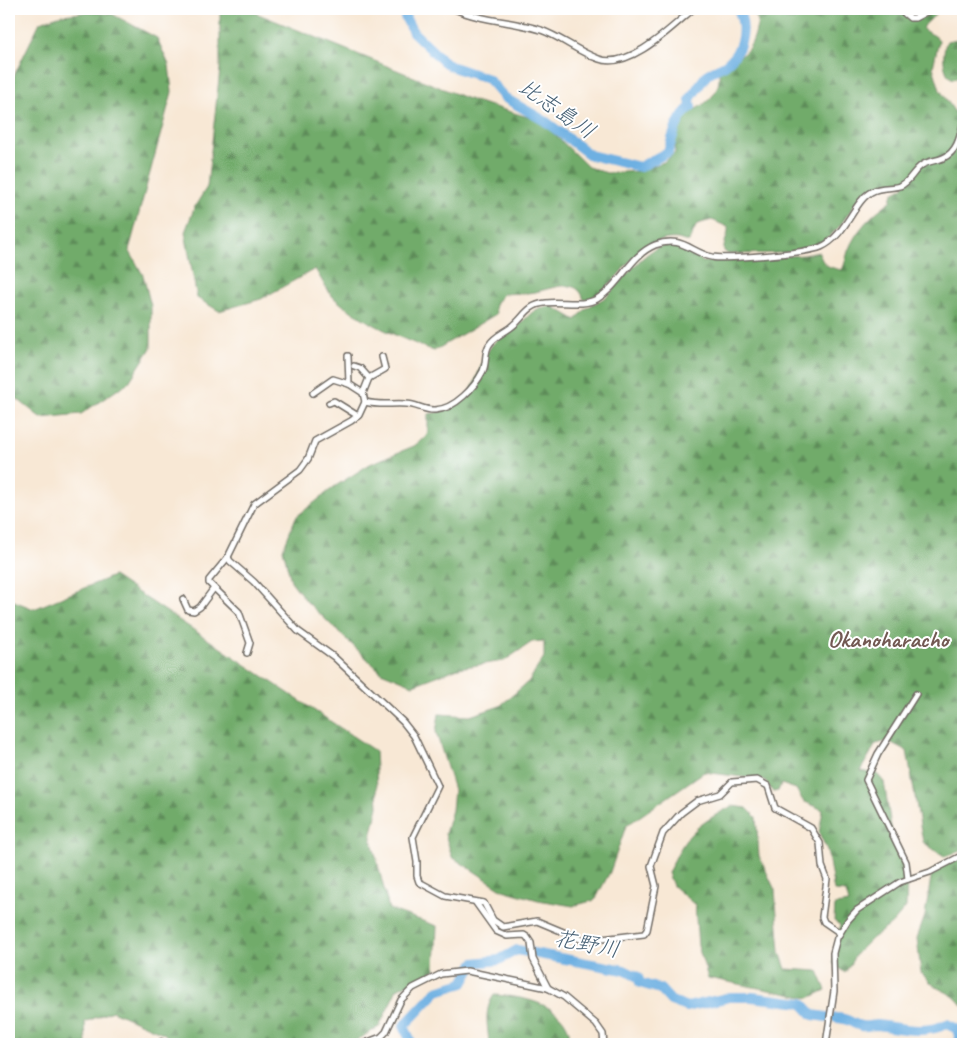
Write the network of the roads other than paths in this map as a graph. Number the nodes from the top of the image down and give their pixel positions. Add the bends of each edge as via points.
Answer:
1 (455, 9) edge
2 (693, 9) edge
3 (899, 9) edge
4 (932, 9) edge
5 (963, 124) edge
6 (348, 356) dead end
7 (382, 357) dead end
8 (354, 366) dead end
9 (369, 378) junction
10 (349, 384) junction
11 (313, 393) dead end
12 (363, 393) junction
13 (365, 402) junction
14 (329, 403) dead end
15 (358, 416) junction
16 (228, 557) junction
17 (214, 588) junction
18 (183, 599) dead end
19 (248, 653) dead end
20 (916, 694) dead end
21 (963, 855) edge
22 (908, 878) junction
23 (476, 903) junction
24 (840, 933) junction
25 (548, 988) junction
26 (363, 1044) edge
27 (604, 1044) edge
28 (826, 1044) edge

1 - 2 street via 541,30 595,57 611,61 628,58
3 - 4 street via 910,18
5 - 13 street via 961,135 950,154 921,166 899,186 870,192 840,232 822,246 802,252 714,258 681,244 668,242 654,246 596,300 540,304 531,308 489,345 483,371 461,399 447,407 436,410 407,404 380,406
6 - 10 street
7 - 9 street via 385,369
8 - 9 street
9 - 12 street
10 - 11 street via 333,379
10 - 12 street
12 - 13 street
13 - 15 street
14 - 15 street via 334,401
15 - 16 street via 315,441 300,470 270,494 259,498
16 - 17 street via 210,580
16 - 23 street via 293,627 334,657 410,729 438,786 415,828 416,876 419,882 445,896
17 - 18 street via 194,611 188,610
17 - 19 street via 239,612 250,643
20 - 22 street via 878,754 866,780 906,862
21 - 22 street via 930,872
22 - 24 street via 857,910
23 - 24 street via 484,903 493,920 502,927 537,921 585,941 644,934 656,886 651,866 668,826 697,801 720,794 732,782 757,780 768,786 775,808 811,828 815,835 822,849 820,859 827,879 822,917
23 - 25 street via 496,931 507,936 524,935 530,941 533,959
24 - 28 street via 833,953 834,991
25 - 26 street via 467,971 441,974 413,988 402,1000 386,1032
25 - 27 street via 596,1024 603,1034

